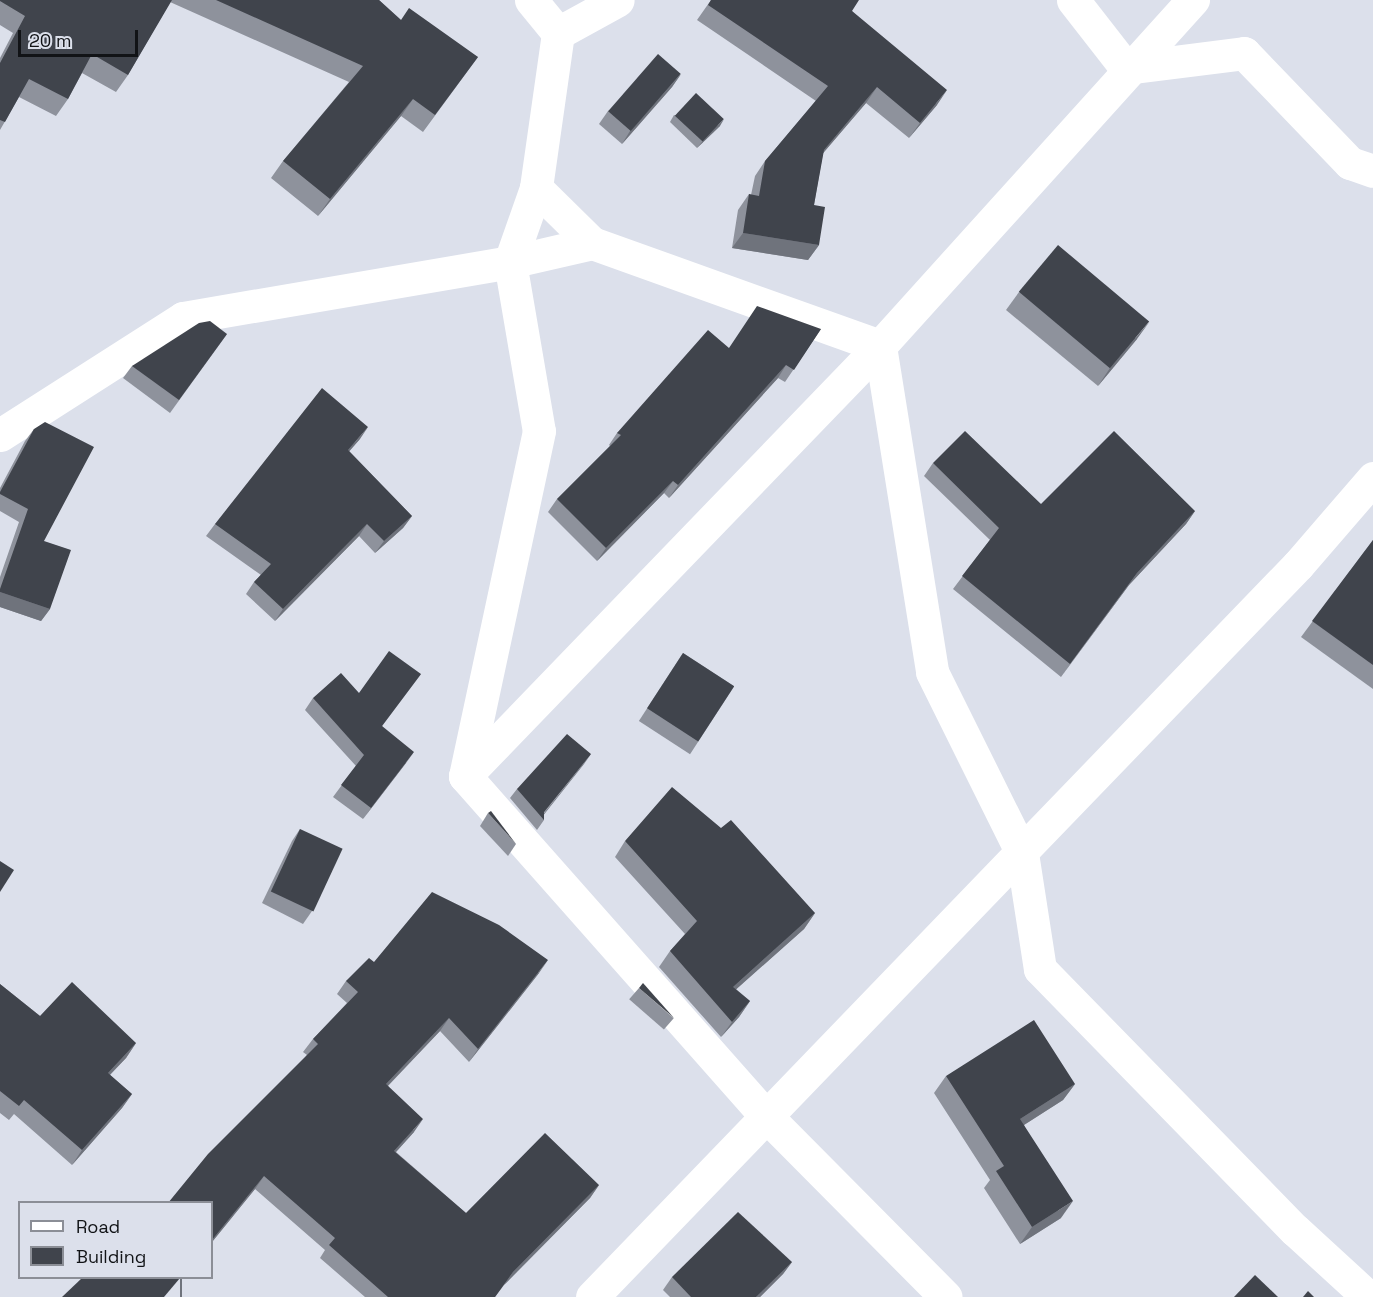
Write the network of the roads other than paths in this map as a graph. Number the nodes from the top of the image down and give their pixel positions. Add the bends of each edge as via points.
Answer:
1 (531, 0) edge
2 (618, 0) edge
3 (1073, 0) edge
4 (1193, 0) edge
5 (558, 33) junction
6 (1126, 68) junction
7 (1373, 171) edge
8 (536, 188) junction
9 (592, 243) junction
10 (510, 262) junction
11 (880, 346) junction
12 (0, 435) edge
13 (1373, 478) edge
14 (465, 776) junction
15 (1022, 853) junction
16 (768, 1118) junction
17 (1373, 1281) edge
18 (601, 1294) edge
19 (946, 1297) edge
20 (1370, 1297) edge

1 - 5 street
2 - 5 street
3 - 6 street
4 - 6 street
5 - 8 street
6 - 7 street via 1244,53 1350,163
6 - 11 street
8 - 9 street
8 - 10 street
9 - 10 street
9 - 11 street
10 - 12 street via 183,318
10 - 14 street via 539,431
11 - 14 street
11 - 15 street via 932,672
13 - 15 street via 1298,565
14 - 16 street
15 - 16 street
15 - 20 street via 1040,969 1295,1230
16 - 18 street
16 - 19 street
17 - 20 street

